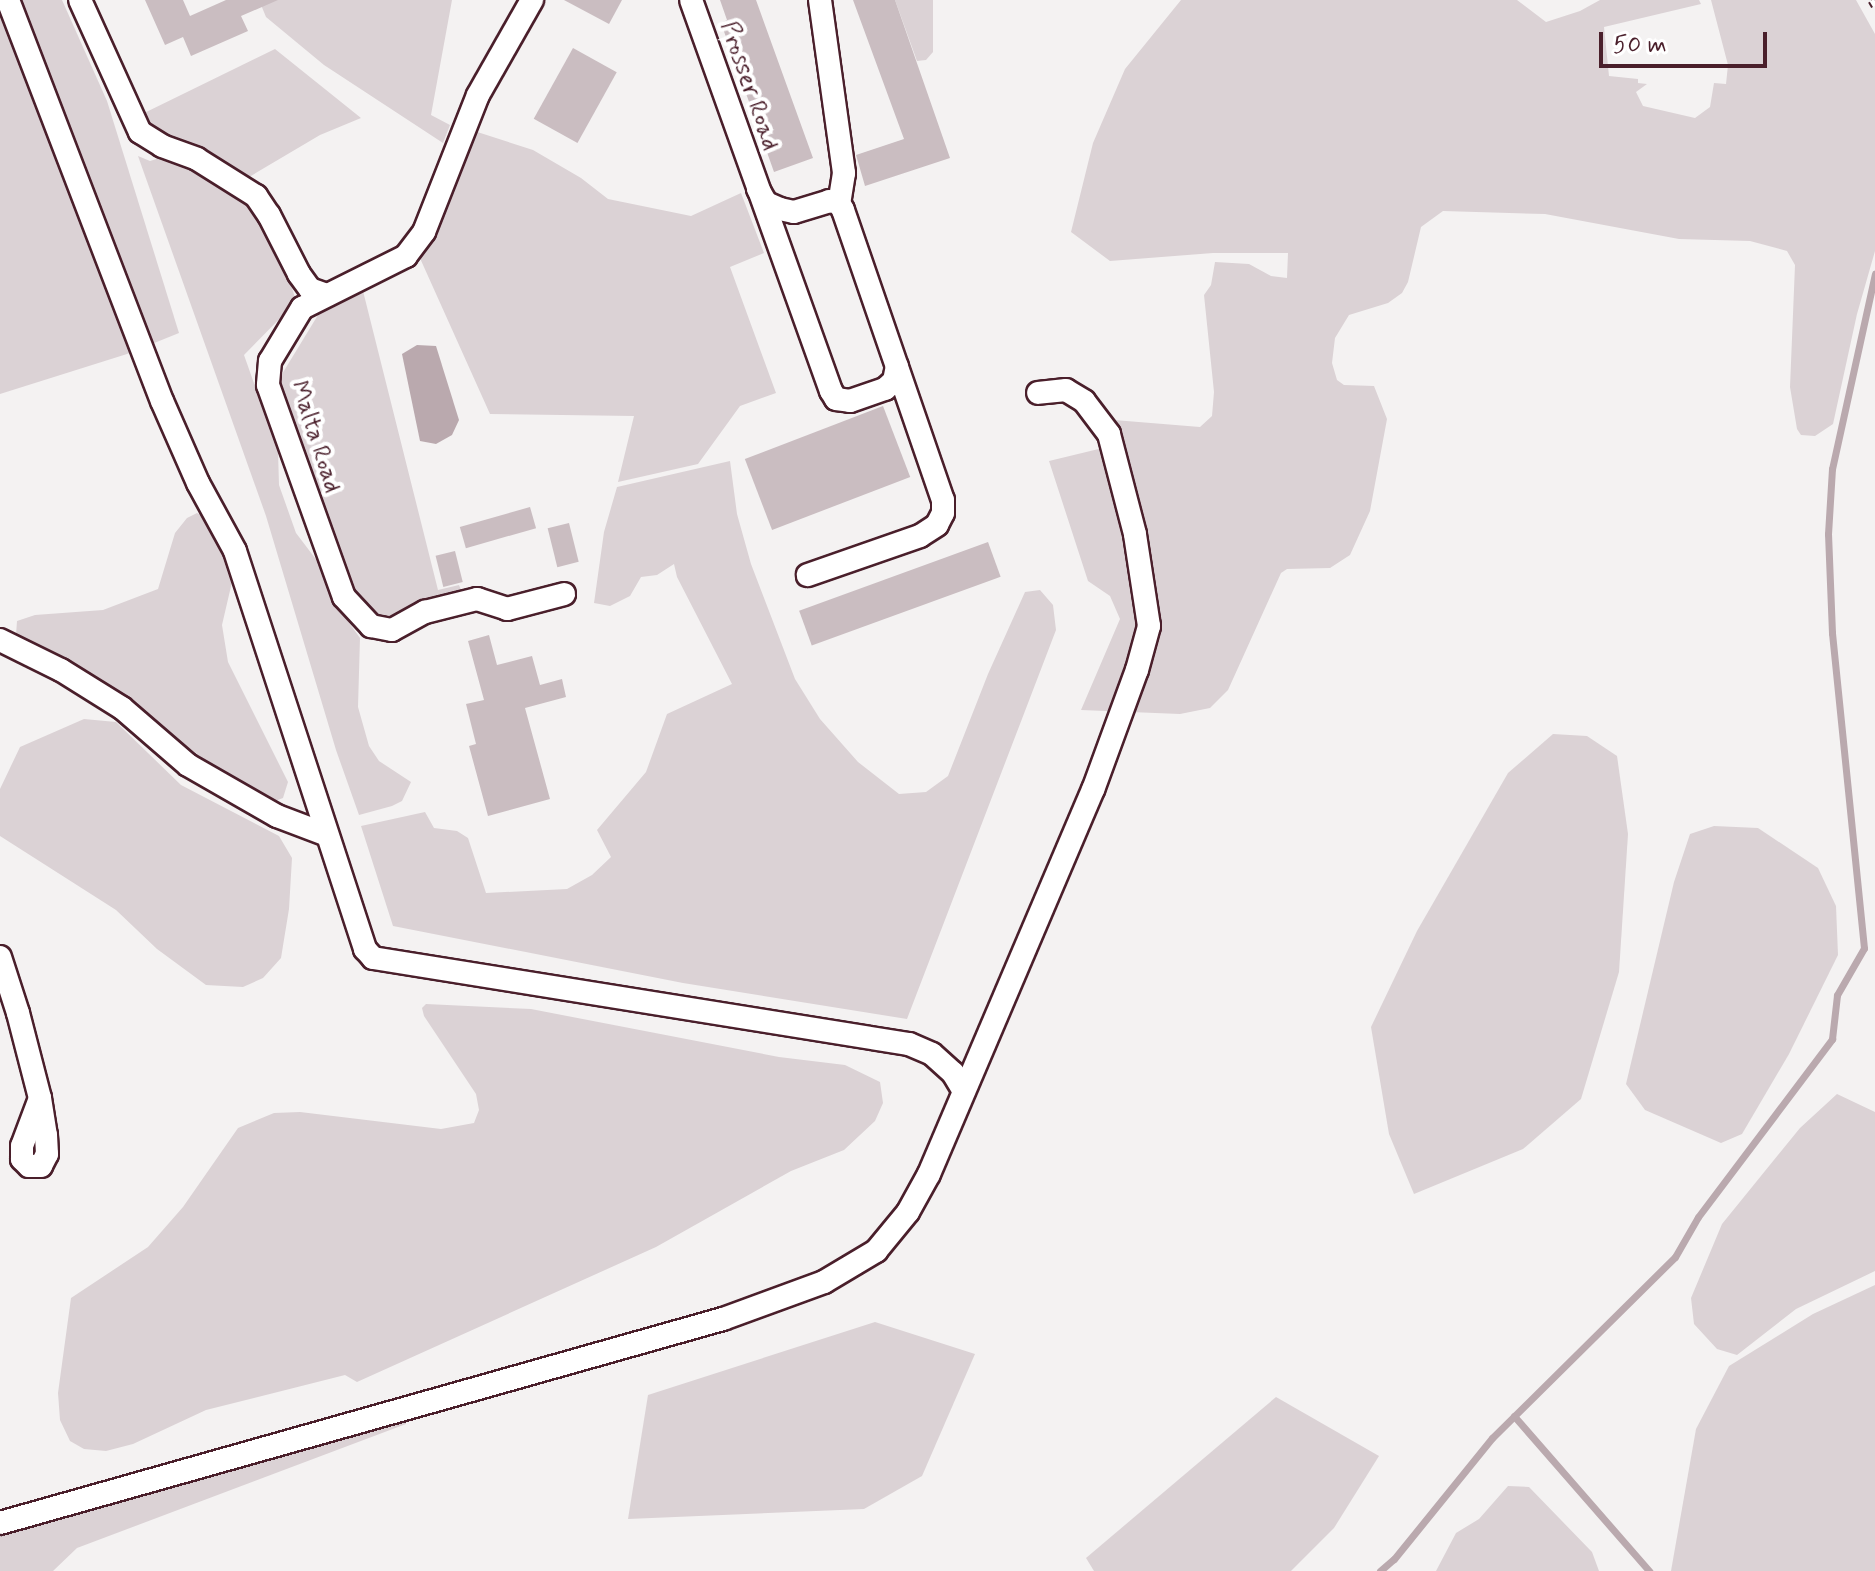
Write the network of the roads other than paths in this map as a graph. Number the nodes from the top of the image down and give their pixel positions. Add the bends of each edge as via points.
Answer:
1 (8, 0) edge
2 (80, 0) edge
3 (532, 0) edge
4 (691, 0) edge
5 (820, 0) edge
6 (758, 189) junction
7 (839, 203) junction
8 (324, 294) junction
9 (897, 366) junction
10 (1038, 393) dead end
11 (808, 575) dead end
12 (564, 594) dead end
13 (0, 640) edge
14 (327, 835) junction
15 (0, 957) edge
16 (964, 1091) junction
17 (40, 1098) dead end
18 (0, 1523) edge

1 - 14 street via 162,401 235,551
2 - 8 street via 140,132 256,196 299,274 310,289
3 - 8 street, Malta Road via 478,95 424,232 406,256
4 - 6 street, Prosser Road
5 - 7 street via 844,173
6 - 7 street via 766,203 794,212
6 - 9 street, Prosser Road via 836,399 850,401 885,389 894,381
7 - 9 street
8 - 12 street, Malta Road via 302,308 270,361 268,385 344,597 371,626 392,630 425,612 477,599 507,609
9 - 11 street via 943,513 937,525 920,536
10 - 16 street via 1066,390 1084,401 1109,434 1135,534 1149,626 1093,790
13 - 14 street via 122,708 188,765 277,816
14 - 16 street via 365,949 373,958 909,1044 932,1054
15 - 17 street
16 - 18 street via 908,1212 876,1251 824,1282 723,1319

